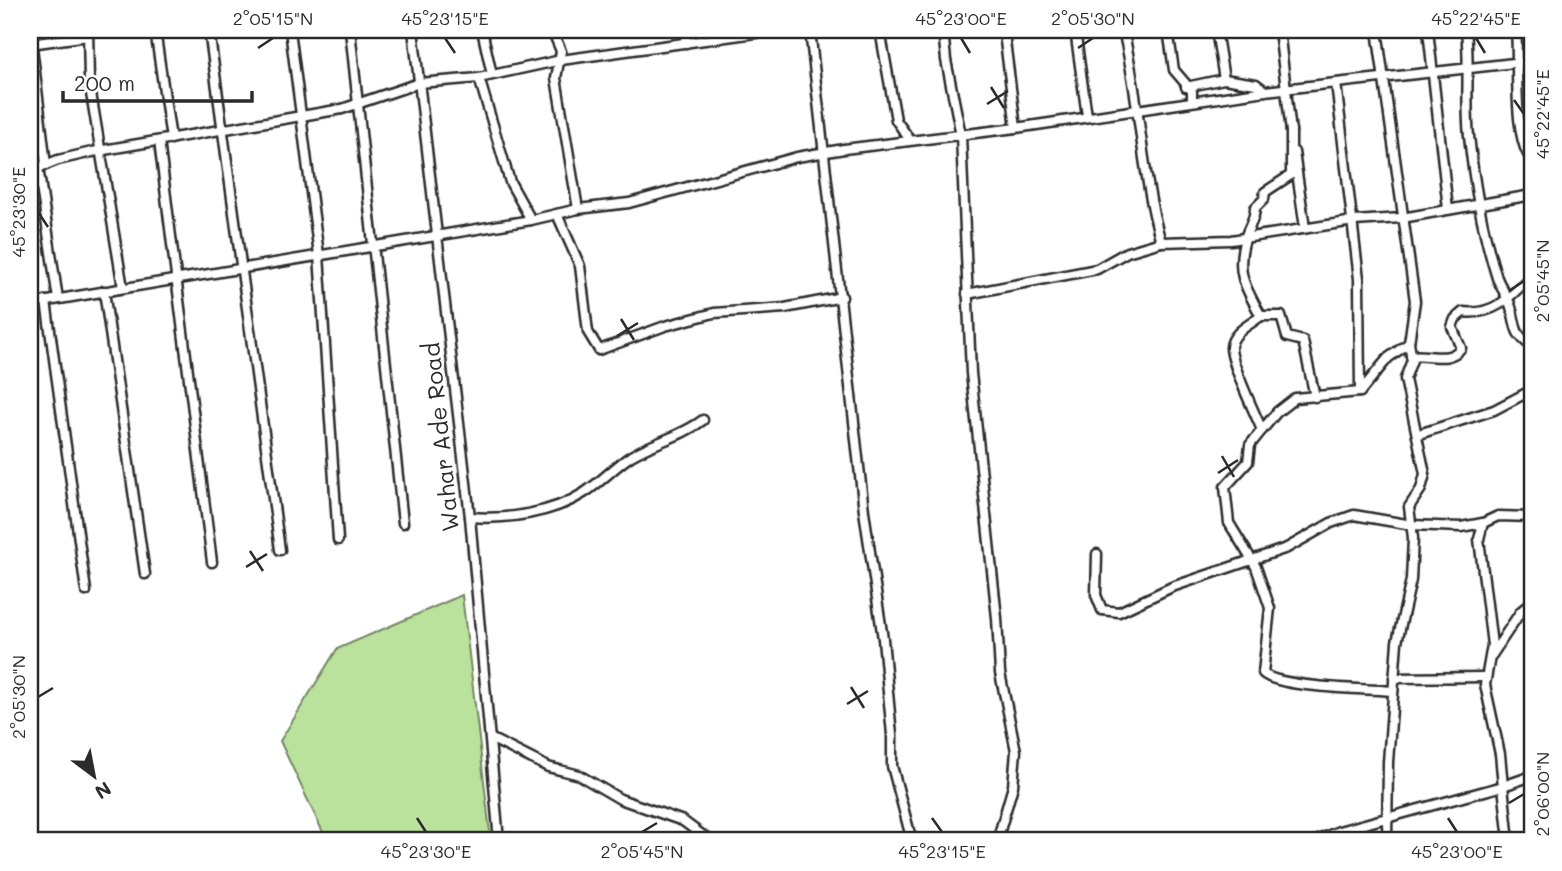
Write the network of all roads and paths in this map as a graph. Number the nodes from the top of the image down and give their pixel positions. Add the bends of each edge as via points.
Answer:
1 (30, 30) edge
2 (155, 30) edge
3 (209, 30) edge
4 (290, 30) edge
5 (349, 30) edge
6 (414, 30) edge
7 (482, 30) edge
8 (552, 30) edge
9 (684, 30) edge
10 (777, 30) edge
11 (810, 30) edge
12 (880, 30) edge
13 (943, 30) edge
14 (1007, 30) edge
15 (1075, 30) edge
16 (1123, 30) edge
17 (1168, 30) edge
18 (1216, 30) edge
19 (1279, 30) edge
20 (1377, 30) edge
21 (1428, 30) edge
22 (1466, 30) edge
23 (1516, 30) edge
24 (88, 33) edge
25 (686, 43) junction
26 (31, 44) edge
27 (561, 60) junction
28 (1532, 61) edge
29 (1519, 62) junction
30 (1470, 66) junction
31 (1432, 71) junction
32 (492, 75) junction
33 (479, 78) junction
34 (1383, 78) junction
35 (1224, 79) junction
36 (419, 83) junction
37 (1336, 83) junction
38 (1186, 87) junction
39 (1285, 89) junction
40 (1265, 91) junction
41 (1192, 101) junction
42 (360, 103) junction
43 (1138, 110) junction
44 (302, 116) junction
45 (1087, 116) junction
46 (1016, 128) junction
47 (224, 129) junction
48 (1291, 130) junction
49 (961, 135) junction
50 (171, 139) junction
51 (910, 140) junction
52 (159, 141) junction
53 (99, 151) junction
54 (822, 153) junction
55 (1532, 160) edge
56 (38, 168) edge
57 (1532, 195) edge
58 (1480, 203) junction
59 (578, 209) junction
60 (1448, 209) junction
61 (557, 214) junction
62 (1402, 218) junction
63 (531, 220) junction
64 (1354, 221) junction
65 (1305, 228) junction
66 (438, 236) junction
67 (1245, 238) junction
68 (1161, 242) junction
69 (374, 246) junction
70 (319, 256) junction
71 (243, 268) junction
72 (1532, 275) edge
73 (178, 279) junction
74 (123, 288) junction
75 (104, 291) junction
76 (967, 295) junction
77 (842, 297) junction
78 (58, 299) junction
79 (1507, 300) junction
80 (46, 301) junction
81 (30, 304) edge
82 (1261, 316) junction
83 (1409, 342) junction
84 (1532, 347) edge
85 (1411, 356) junction
86 (1532, 390) edge
87 (1360, 392) junction
88 (1315, 397) junction
89 (703, 420) dead end
90 (1262, 429) junction
91 (1419, 434) junction
92 (470, 517) junction
93 (1532, 517) edge
94 (403, 523) dead end
95 (1483, 523) junction
96 (1412, 525) junction
97 (338, 540) dead end
98 (280, 550) dead end
99 (1097, 554) dead end
100 (1253, 561) junction
101 (212, 562) dead end
102 (145, 573) dead end
103 (86, 591) dead end
104 (1532, 602) edge
105 (1491, 656) junction
106 (1485, 677) junction
107 (1394, 678) junction
108 (1393, 691) junction
109 (492, 739) junction
110 (1532, 776) edge
111 (1503, 786) junction
112 (1388, 818) junction
113 (499, 841) edge
114 (710, 841) edge
115 (912, 841) edge
116 (997, 841) edge
117 (1316, 841) edge
118 (1387, 841) edge
119 (1509, 841) edge

1 - 26 street
2 - 50 street
3 - 47 street
4 - 44 street
5 - 42 street
6 - 36 street, Wahar Ade Road
7 - 32 street
8 - 27 street
9 - 25 street
10 - 25 street
11 - 54 street
12 - 51 street via 895,120
13 - 49 street
14 - 46 street
15 - 45 street
16 - 43 street
17 - 38 street via 1174,69
18 - 35 street
19 - 39 street
20 - 34 street
21 - 31 street
22 - 30 street
23 - 29 street
24 - 26 street
24 - 53 street
25 - 27 street
26 - 56 street
27 - 32 street
27 - 59 street via 556,78 560,118
28 - 29 street
29 - 30 street
29 - 55 street via 1524,149
30 - 31 street
30 - 58 street via 1466,85 1469,138
31 - 34 street
31 - 60 street
32 - 33 street
33 - 36 street
33 - 63 street via 510,182
34 - 37 street
34 - 62 street
35 - 38 street
35 - 40 street via 1256,84
36 - 42 street
36 - 66 street, Wahar Ade Road
37 - 39 street
37 - 64 street
38 - 41 street via 1192,91
39 - 40 street
39 - 48 street
40 - 41 street
41 - 43 street
42 - 44 street
42 - 69 street
43 - 45 street
43 - 68 street via 1149,198
44 - 47 street
44 - 70 street
45 - 46 street
46 - 49 street
47 - 50 street
47 - 71 street
48 - 65 street
48 - 67 street via 1291,175 1265,192
49 - 51 street
49 - 76 street
50 - 52 street
51 - 54 street
52 - 53 street
52 - 73 street
53 - 56 street
53 - 74 street
54 - 59 street via 629,203
54 - 77 street
56 - 78 street
57 - 58 street
58 - 60 street
58 - 79 street
59 - 61 street
60 - 62 street
61 - 63 street
61 - 77 street via 580,266 588,332 599,350 714,313 785,308
62 - 64 street
62 - 83 street via 1415,301
63 - 66 street
64 - 65 street
64 - 87 street
65 - 67 street
66 - 69 street
66 - 92 street, Wahar Ade Road
67 - 68 street
67 - 82 street via 1240,270
68 - 76 street via 1127,252 1097,269
69 - 70 street
69 - 94 street
70 - 71 street
70 - 97 street
71 - 73 street
71 - 98 street
72 - 79 street
73 - 74 street
73 - 101 street
74 - 75 street
75 - 78 street
75 - 102 street
76 - 116 street via 1000,673 1016,751 1013,786
77 - 115 street via 864,511 883,639 892,766
78 - 80 street
79 - 84 street via 1514,331
79 - 85 street via 1487,312 1463,312 1455,319 1452,327 1461,348 1456,355
80 - 81 street
80 - 103 street
82 - 88 street via 1281,316 1287,337 1303,341
82 - 90 street via 1237,333 1231,346
83 - 85 street
83 - 87 street via 1388,358
85 - 91 street via 1405,379
86 - 91 street via 1494,410
87 - 88 street
88 - 90 street via 1295,398
89 - 92 street via 629,457 586,492 549,509
90 - 100 street via 1250,445 1248,462 1225,487 1229,523
91 - 96 street via 1425,474 1409,507
92 - 109 street, Wahar Ade Road
93 - 95 street via 1498,516
95 - 96 street
95 - 105 street via 1479,539
96 - 100 street via 1354,515
96 - 107 street via 1411,580
99 - 100 street via 1099,603 1102,610 1119,612 1172,587
100 - 108 street via 1270,608 1262,663 1269,679
104 - 105 street
105 - 106 street
106 - 107 street
106 - 111 street
107 - 108 street
108 - 112 street
109 - 113 street, Wahar Ade Road
109 - 114 street via 548,767 579,775 620,799 683,821
110 - 111 street
111 - 112 street
111 - 119 street
112 - 117 street
112 - 118 street

